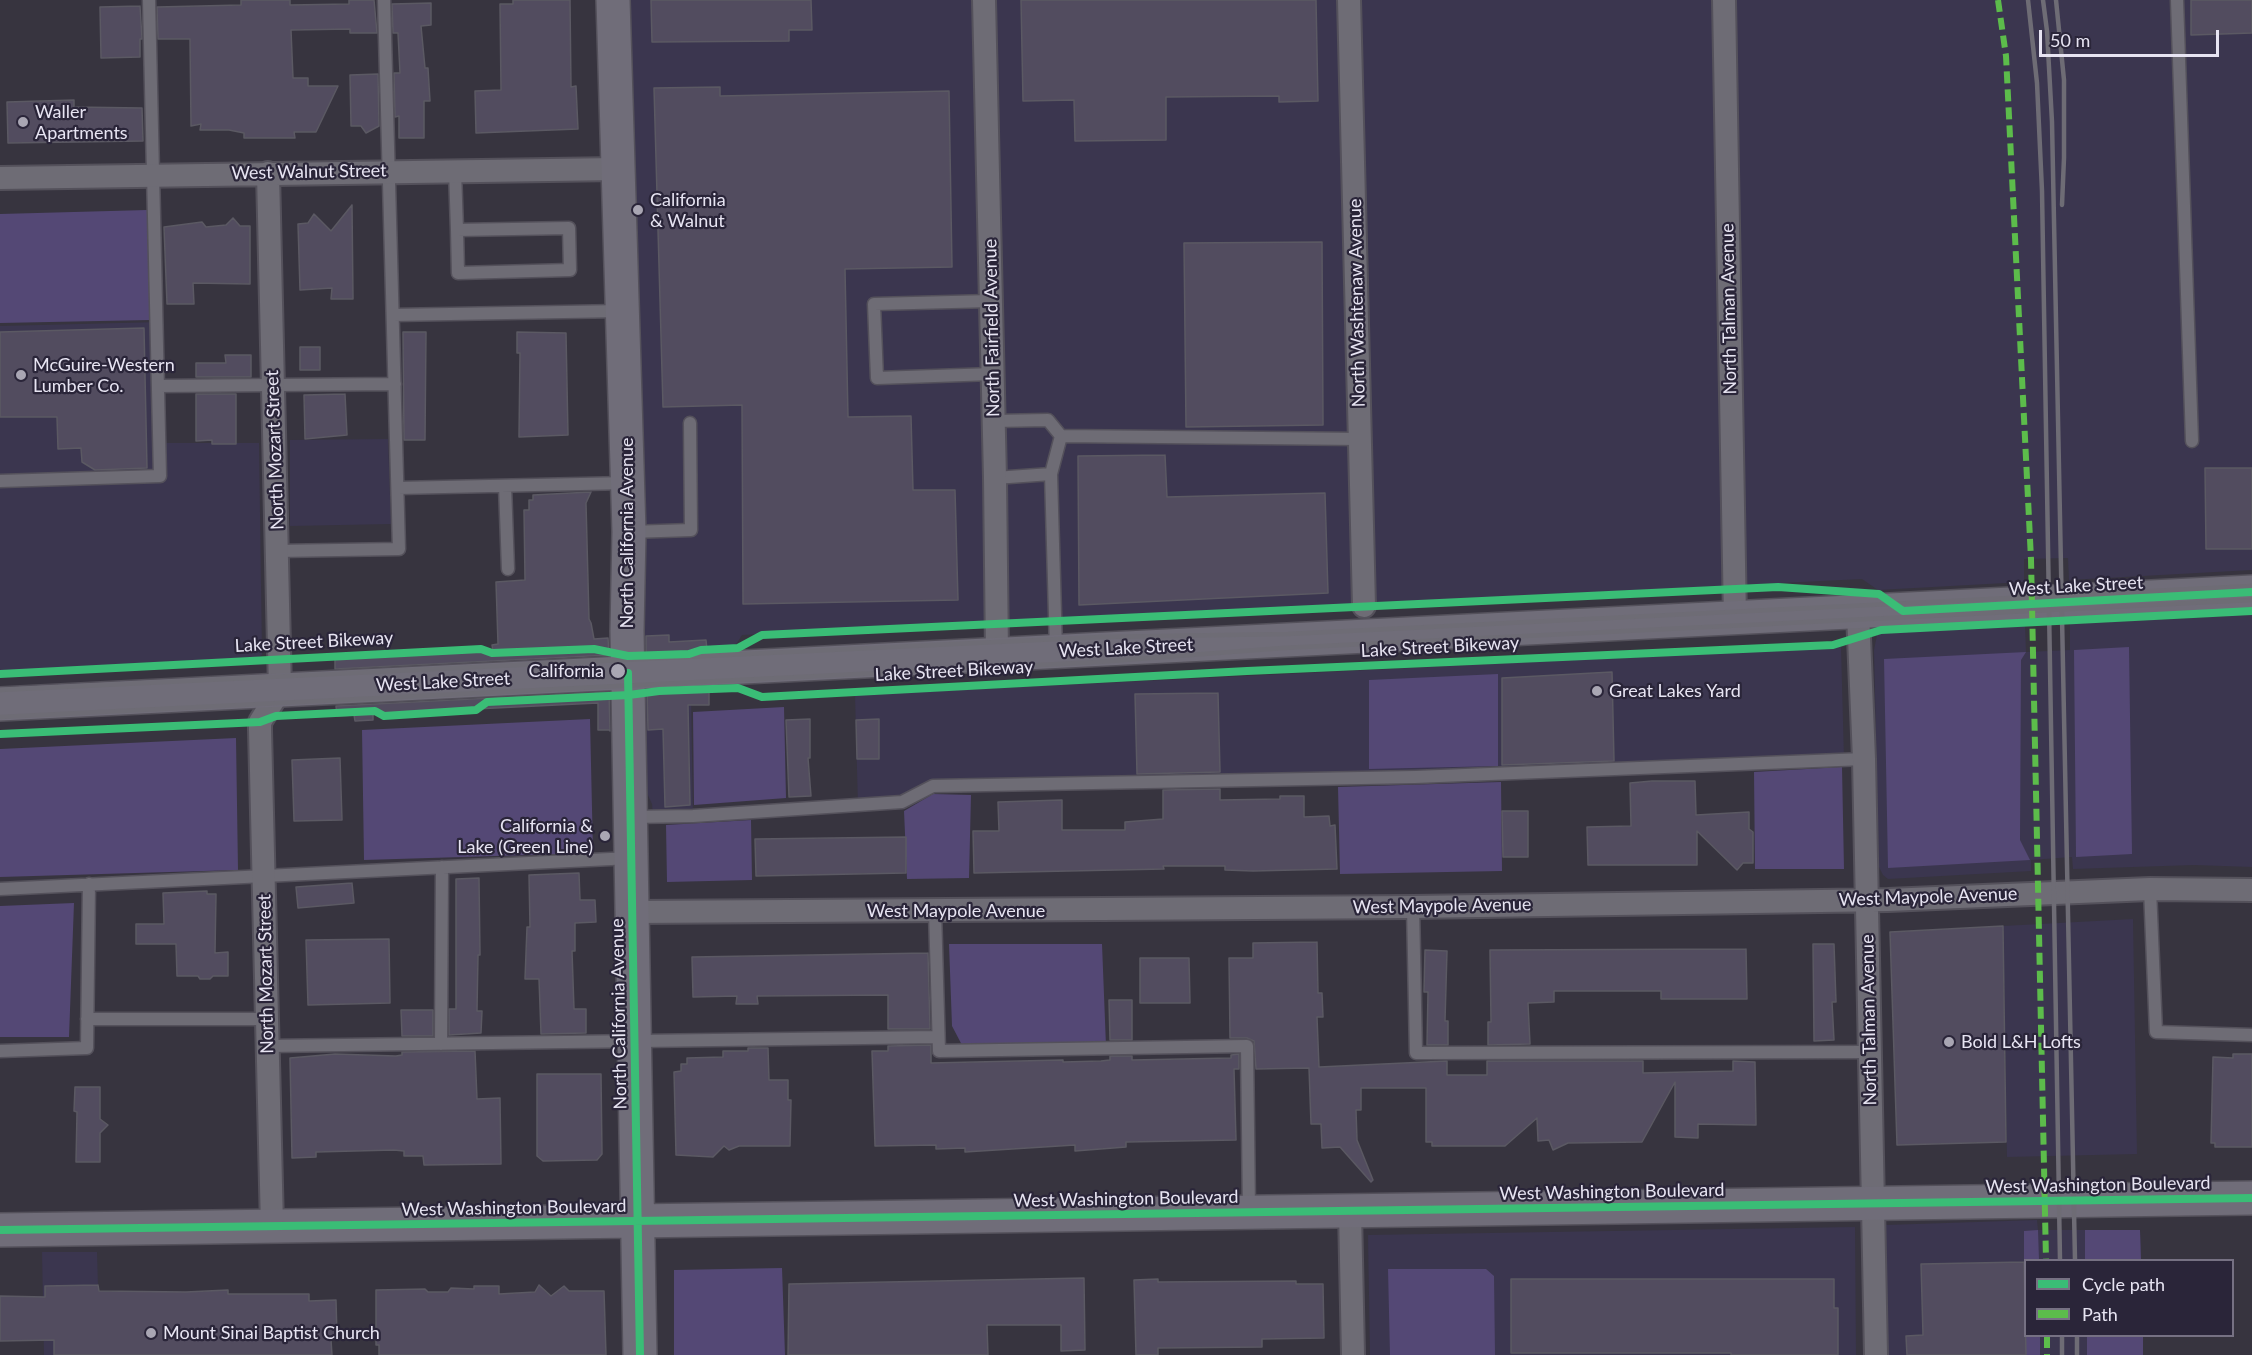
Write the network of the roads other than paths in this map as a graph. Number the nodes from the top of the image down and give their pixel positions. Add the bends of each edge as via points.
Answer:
1 (149, 0) edge
2 (384, 0) edge
3 (613, 0) edge
4 (984, 0) edge
5 (1350, 0) edge
6 (1724, 0) edge
7 (2177, 0) edge
8 (618, 169) junction
9 (389, 171) junction
10 (455, 171) junction
11 (268, 173) junction
12 (153, 175) junction
13 (0, 178) edge
14 (456, 230) junction
15 (991, 301) junction
16 (622, 311) junction
17 (393, 315) junction
18 (993, 374) junction
19 (395, 384) junction
20 (273, 385) junction
21 (158, 386) junction
22 (994, 421) junction
23 (690, 423) dead end
24 (1062, 436) junction
25 (1360, 439) junction
26 (2192, 441) dead end
27 (1051, 474) junction
28 (996, 478) junction
29 (0, 481) edge
30 (627, 483) junction
31 (505, 486) junction
32 (398, 488) junction
33 (629, 532) junction
34 (278, 552) junction
35 (508, 569) dead end
36 (2252, 592) edge
37 (1858, 613) junction
38 (1735, 619) junction
39 (1366, 636) junction
40 (1056, 652) junction
41 (997, 655) junction
42 (635, 682) junction
43 (280, 690) junction
44 (239, 692) junction
45 (0, 704) edge
46 (260, 722) junction
47 (1864, 759) junction
48 (631, 817) junction
49 (631, 858) junction
50 (441, 867) junction
51 (264, 876) junction
52 (89, 884) junction
53 (0, 889) edge
54 (2150, 889) junction
55 (2252, 890) edge
56 (1867, 900) junction
57 (1413, 907) junction
58 (935, 911) junction
59 (633, 912) junction
60 (87, 1019) junction
61 (268, 1019) junction
62 (2252, 1035) edge
63 (938, 1037) junction
64 (636, 1042) junction
65 (441, 1044) junction
66 (268, 1046) junction
67 (0, 1051) edge
68 (1870, 1052) junction
69 (2252, 1198) edge
70 (1873, 1204) junction
71 (1350, 1211) junction
72 (1249, 1213) junction
73 (637, 1221) junction
74 (272, 1226) junction
75 (0, 1230) edge
76 (640, 1355) edge
77 (1353, 1355) edge
78 (1876, 1355) edge

1 - 12 lane
2 - 9 lane
3 - 8 street, North California Avenue
4 - 15 street, North Fairfield Avenue
5 - 25 street, North Washtenaw Avenue
6 - 38 street, North Talman Avenue
7 - 26 lane
8 - 10 street, West Walnut Street
8 - 16 street, North California Avenue
9 - 10 street, West Walnut Street
9 - 11 street, West Walnut Street
9 - 17 lane
10 - 14 lane
11 - 12 street, West Walnut Street
11 - 20 street, North Mozart Street
12 - 13 street, West Walnut Street
12 - 21 lane
14 - 14 lane via 458,273 570,270 569,228
15 - 18 street, North Fairfield Avenue
15 - 18 lane via 874,304 877,378
16 - 17 lane
16 - 30 street, North California Avenue
17 - 19 lane
18 - 22 street, North Fairfield Avenue
19 - 20 lane
19 - 32 lane
20 - 21 lane
20 - 34 street, North Mozart Street
21 - 29 lane via 160,476
22 - 24 lane via 1048,420
22 - 28 street, North Fairfield Avenue
23 - 33 lane via 691,530
24 - 25 lane
24 - 27 lane
25 - 39 street, North Washtenaw Avenue
27 - 28 lane
27 - 40 lane
28 - 41 street, North Fairfield Avenue
30 - 31 lane
30 - 33 street, North California Avenue
31 - 32 lane
31 - 35 lane
32 - 34 lane via 399,549
33 - 42 street, North California Avenue
34 - 43 street, North Mozart Street
36 - 37 street, West Lake Street
37 - 38 street, West Lake Street
37 - 47 street, North Talman Avenue
38 - 39 street, West Lake Street
39 - 40 street, West Lake Street
40 - 41 street, West Lake Street
41 - 42 street, West Lake Street via 702,669
42 - 43 street, West Lake Street via 487,702 458,682
42 - 48 street, North California Avenue
43 - 44 street, West Lake Street
43 - 46 street
44 - 45 street, West Lake Street
44 - 46 street
46 - 51 street, North Mozart Street
47 - 48 lane via 1415,777 933,786 902,802
47 - 56 street, North Talman Avenue
48 - 49 street, North California Avenue
49 - 50 lane
49 - 59 street, North California Avenue
50 - 51 lane
50 - 65 lane
51 - 52 lane
51 - 61 street, North Mozart Street
52 - 53 lane
52 - 60 lane
54 - 55 street, West Maypole Avenue
54 - 56 street, West Maypole Avenue
54 - 62 lane via 2156,1032
56 - 57 street, West Maypole Avenue
56 - 68 street, North Talman Avenue
57 - 58 street, West Maypole Avenue
57 - 68 lane via 1416,1053
58 - 59 street, West Maypole Avenue
58 - 63 lane
59 - 64 street, North California Avenue
60 - 61 lane
60 - 67 lane via 87,1048
61 - 66 street, North Mozart Street
63 - 64 lane
63 - 72 lane via 939,1051 1247,1046
64 - 65 lane
64 - 73 street, North California Avenue
65 - 66 lane
66 - 74 street, North Mozart Street
68 - 70 street, North Talman Avenue
69 - 70 street, West Washington Boulevard
70 - 71 street, West Washington Boulevard
70 - 78 street, North Talman Avenue
71 - 72 street, West Washington Boulevard
71 - 77 street
72 - 73 street, West Washington Boulevard
73 - 74 street, West Washington Boulevard
73 - 76 street, North California Avenue
74 - 75 street, West Washington Boulevard

